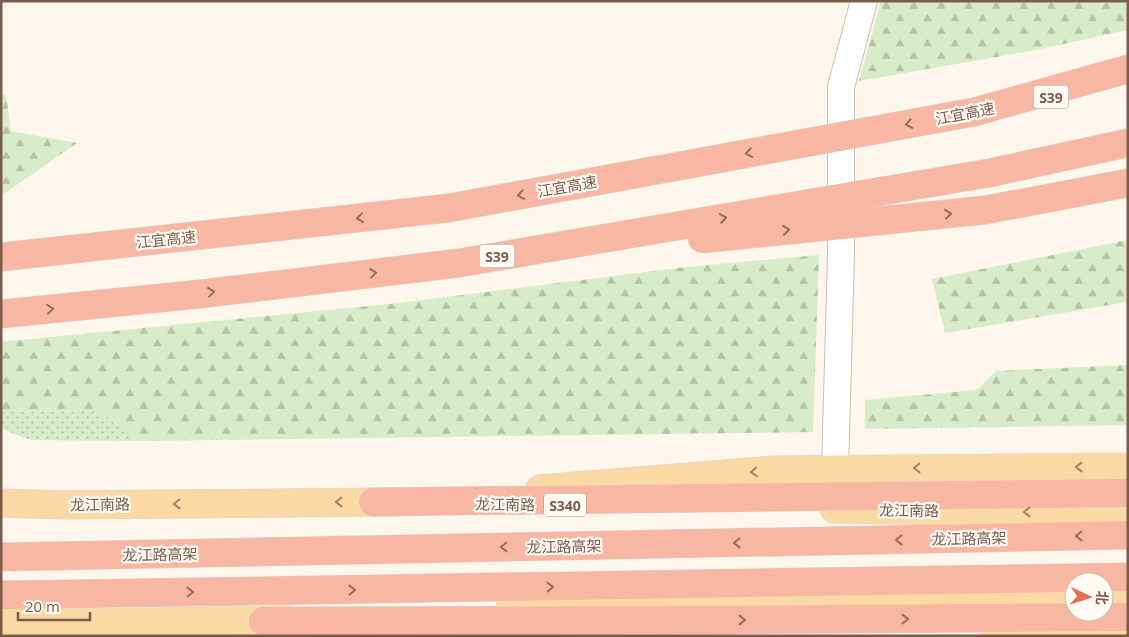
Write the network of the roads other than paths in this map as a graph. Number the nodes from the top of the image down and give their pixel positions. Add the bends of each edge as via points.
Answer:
1 (864, 1) edge
2 (1128, 69) edge
3 (1128, 83) edge
4 (974, 112) junction
5 (1128, 143) edge
6 (1128, 184) edge
7 (1, 257) edge
8 (459, 263) junction
9 (1, 314) edge
10 (1128, 467) edge
11 (835, 469) junction
12 (1, 486) edge
13 (1128, 493) edge
14 (372, 502) junction
15 (1, 504) edge
16 (62, 505) junction
17 (1128, 511) edge
18 (1128, 536) edge
19 (1, 557) edge
20 (1128, 577) edge
21 (1, 595) edge
22 (1064, 595) edge
23 (1114, 595) edge
24 (1128, 595) edge
25 (1128, 617) edge
26 (1, 621) edge
27 (263, 621) junction
28 (87, 623) junction
29 (1128, 633) edge
30 (1058, 635) edge
31 (49, 636) edge
32 (364, 636) edge
33 (994, 636) edge
34 (1010, 636) edge

1 - 11 street via 841,87 841,256
2 - 4 highway
3 - 4 highway, 江宜高速 / S39
4 -> 7 highway, 江宜高速 / S39, bridge via 449,208
8 -> 5 highway, S39, bridge via 989,173
8 -> 6 highway, bridge via 985,210
9 -> 8 highway, S39, bridge
10 -> 11 main road
11 -> 14 main road via 774,470
12 - 16 main road
13 - 14 highway
14 -> 16 main road, 龙江南路 / S340
17 -> 14 main road, 龙江南路 / S340
15 - 16 main road, 龙江南路 / S340
18 -> 19 highway, 龙江路高架
21 -> 20 highway
22 - 27 main road via 689,599
23 - 24 main road
27 -> 25 highway
26 - 28 main road
27 - 28 main road
27 - 32 main road
28 - 31 main road
29 - 30 main road
30 - 34 main road
33 - 34 main road

